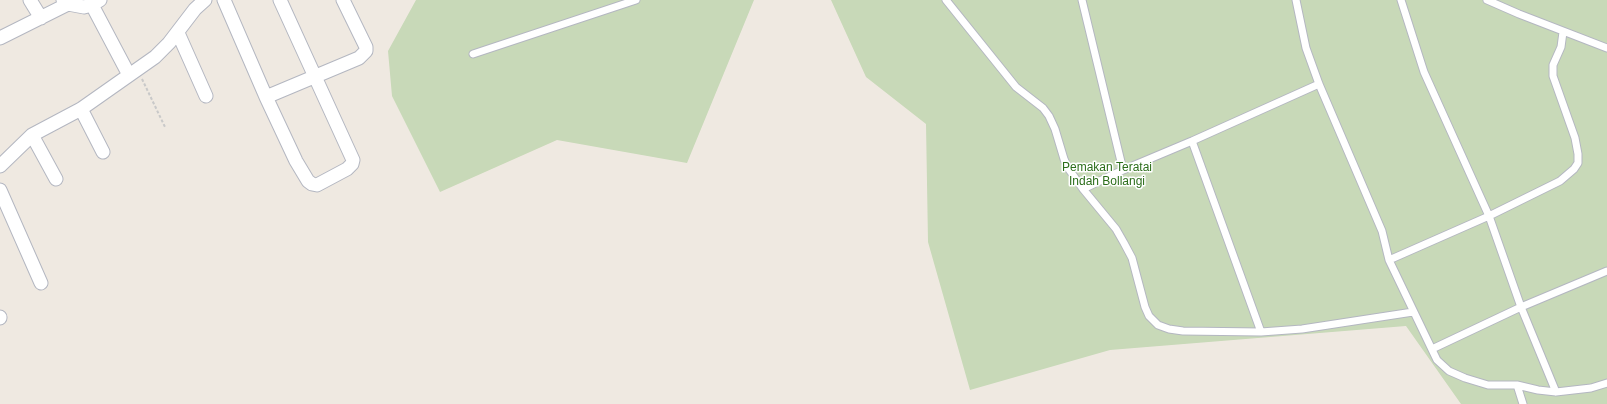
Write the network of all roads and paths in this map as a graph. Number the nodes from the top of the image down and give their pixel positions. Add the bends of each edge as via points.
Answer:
1 (30, 0) edge
2 (205, 0) edge
3 (224, 0) edge
4 (280, 0) edge
5 (343, 0) edge
6 (636, 0) edge
7 (946, 0) edge
8 (1082, 0) edge
9 (1296, 0) edge
10 (1401, 0) edge
11 (1487, 0) edge
12 (66, 2) edge
13 (96, 3) edge
14 (40, 18) junction
15 (1563, 32) junction
16 (178, 33) junction
17 (0, 38) edge
18 (1607, 48) edge
19 (473, 54) dead end
20 (133, 72) junction
21 (314, 76) junction
22 (1319, 84) junction
23 (206, 96) dead end
24 (266, 98) junction
25 (81, 109) junction
26 (165, 127) dead end
27 (32, 135) junction
28 (1192, 141) junction
29 (103, 152) dead end
30 (0, 166) edge
31 (1123, 170) junction
32 (56, 179) dead end
33 (1083, 189) junction
34 (1, 196) edge
35 (1489, 216) junction
36 (1389, 260) junction
37 (1607, 271) edge
38 (41, 282) dead end
39 (1521, 307) junction
40 (1413, 312) junction
41 (1261, 332) junction
42 (1432, 349) junction
43 (1607, 383) edge
44 (1517, 385) junction
45 (1556, 392) junction
46 (1523, 404) edge

1 - 14 street
2 - 16 street via 190,15
3 - 24 street
4 - 21 street
5 - 21 street via 366,51 359,58
6 - 19 lane
7 - 33 lane via 1016,87 1043,108 1049,116 1056,129 1068,168
8 - 31 lane
9 - 22 lane via 1306,48
10 - 35 lane via 1424,72
11 - 15 lane
12 - 13 street via 84,7
12 - 14 street
13 - 20 street
14 - 17 street
15 - 18 lane
15 - 35 lane via 1561,47 1553,65 1553,76 1575,138 1578,163 1560,181
16 - 20 street via 155,57
16 - 23 street
20 - 25 street
20 - 26 path
21 - 24 street
21 - 24 street via 353,160 347,169 322,183 317,185 308,181
22 - 28 lane
22 - 36 lane via 1382,231
25 - 27 street
25 - 29 street
27 - 30 street
27 - 32 street
28 - 31 lane
28 - 41 lane
31 - 33 lane
33 - 41 lane via 1124,242 1132,258 1145,307 1149,316 1158,325 1183,331
34 - 38 street
35 - 36 lane
35 - 39 lane
36 - 40 lane
37 - 39 lane
39 - 42 lane
39 - 45 lane
40 - 41 lane via 1302,329
40 - 42 lane
42 - 44 lane via 1437,360 1449,371 1465,378 1488,384
43 - 45 lane via 1591,388
44 - 45 lane
44 - 46 lane

